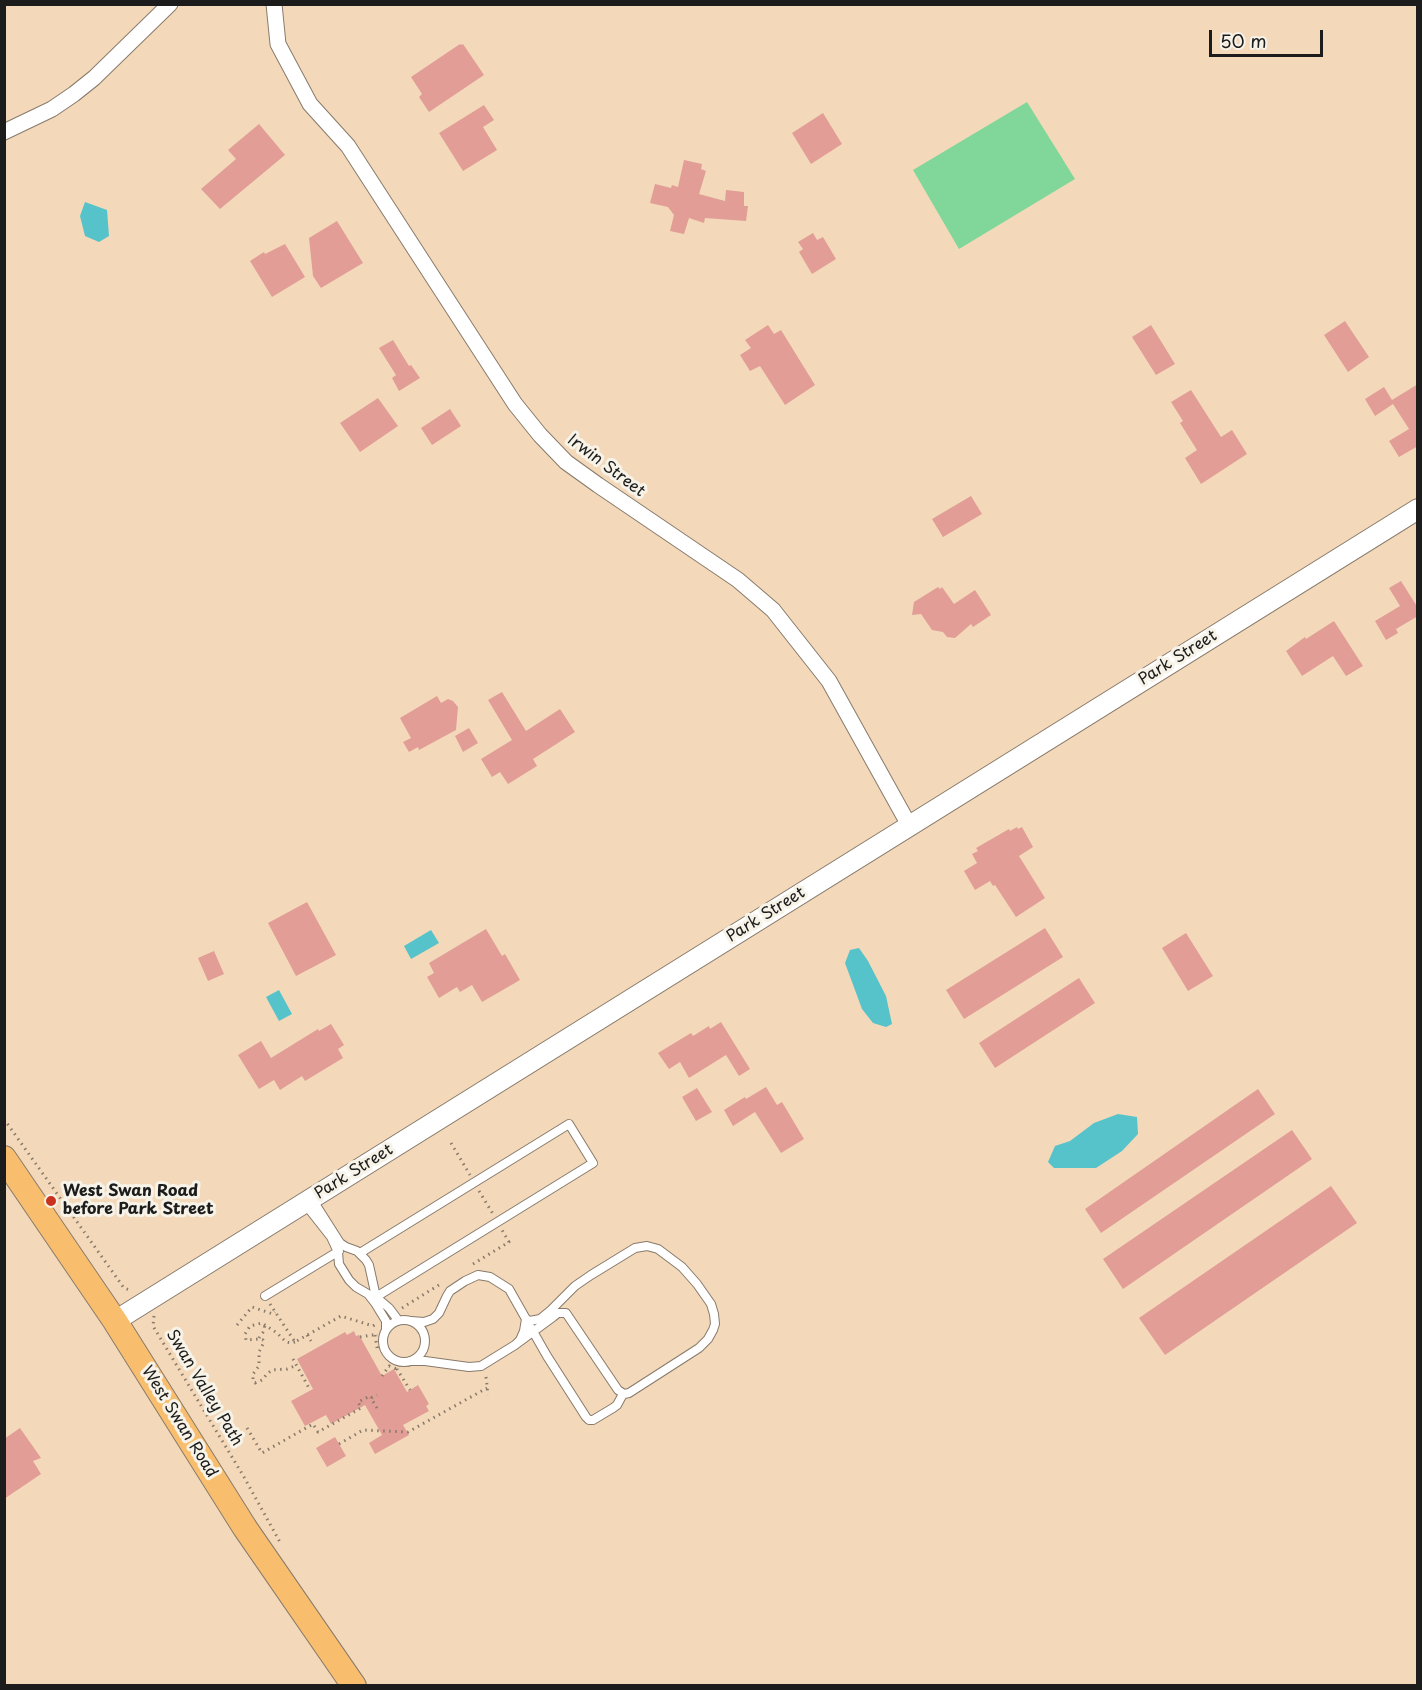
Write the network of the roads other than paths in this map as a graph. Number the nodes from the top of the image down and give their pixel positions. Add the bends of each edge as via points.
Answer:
1 (170, 4) edge
2 (274, 4) edge
3 (4, 132) edge
4 (1418, 509) edge
5 (909, 825) junction
6 (4, 1158) edge
7 (308, 1201) junction
8 (345, 1247) junction
9 (338, 1252) junction
10 (360, 1253) junction
11 (265, 1296) dead end
12 (374, 1298) junction
13 (526, 1319) junction
14 (398, 1320) junction
15 (115, 1321) junction
16 (411, 1321) junction
17 (533, 1332) junction
18 (381, 1333) junction
19 (515, 1345) junction
20 (410, 1361) junction
21 (623, 1394) junction
22 (354, 1686) edge

1 - 3 street via 74,94
2 - 5 street, Irwin Street via 278,44 310,104 348,146 515,404 567,462 738,580 773,610 829,681
4 - 5 street, Park Street
5 - 7 street, Park Street
6 - 15 main road, West Swan Road
7 - 8 lane
7 - 9 lane
7 - 15 street, Park Street
8 - 9 lane
8 - 10 lane
9 - 11 lane
9 - 12 lane via 339,1264 349,1280
10 - 12 lane via 369,1265
10 - 12 lane via 569,1124 593,1163
12 - 14 lane
12 - 18 lane via 386,1321
13 - 16 lane via 509,1289 490,1276 478,1275 450,1292 433,1319
13 - 17 lane
13 - 19 lane
13 - 21 lane via 540,1319 575,1286 635,1248 658,1249 671,1258 711,1304 713,1330 699,1348
14 - 16 lane
14 - 18 lane
15 - 22 main road, West Swan Road via 245,1528
16 - 20 lane via 423,1331 425,1346
17 - 19 lane
17 - 21 lane via 558,1313 566,1313
17 - 21 lane via 589,1420 612,1408
18 - 20 lane via 385,1351 398,1365
19 - 20 lane via 481,1366

